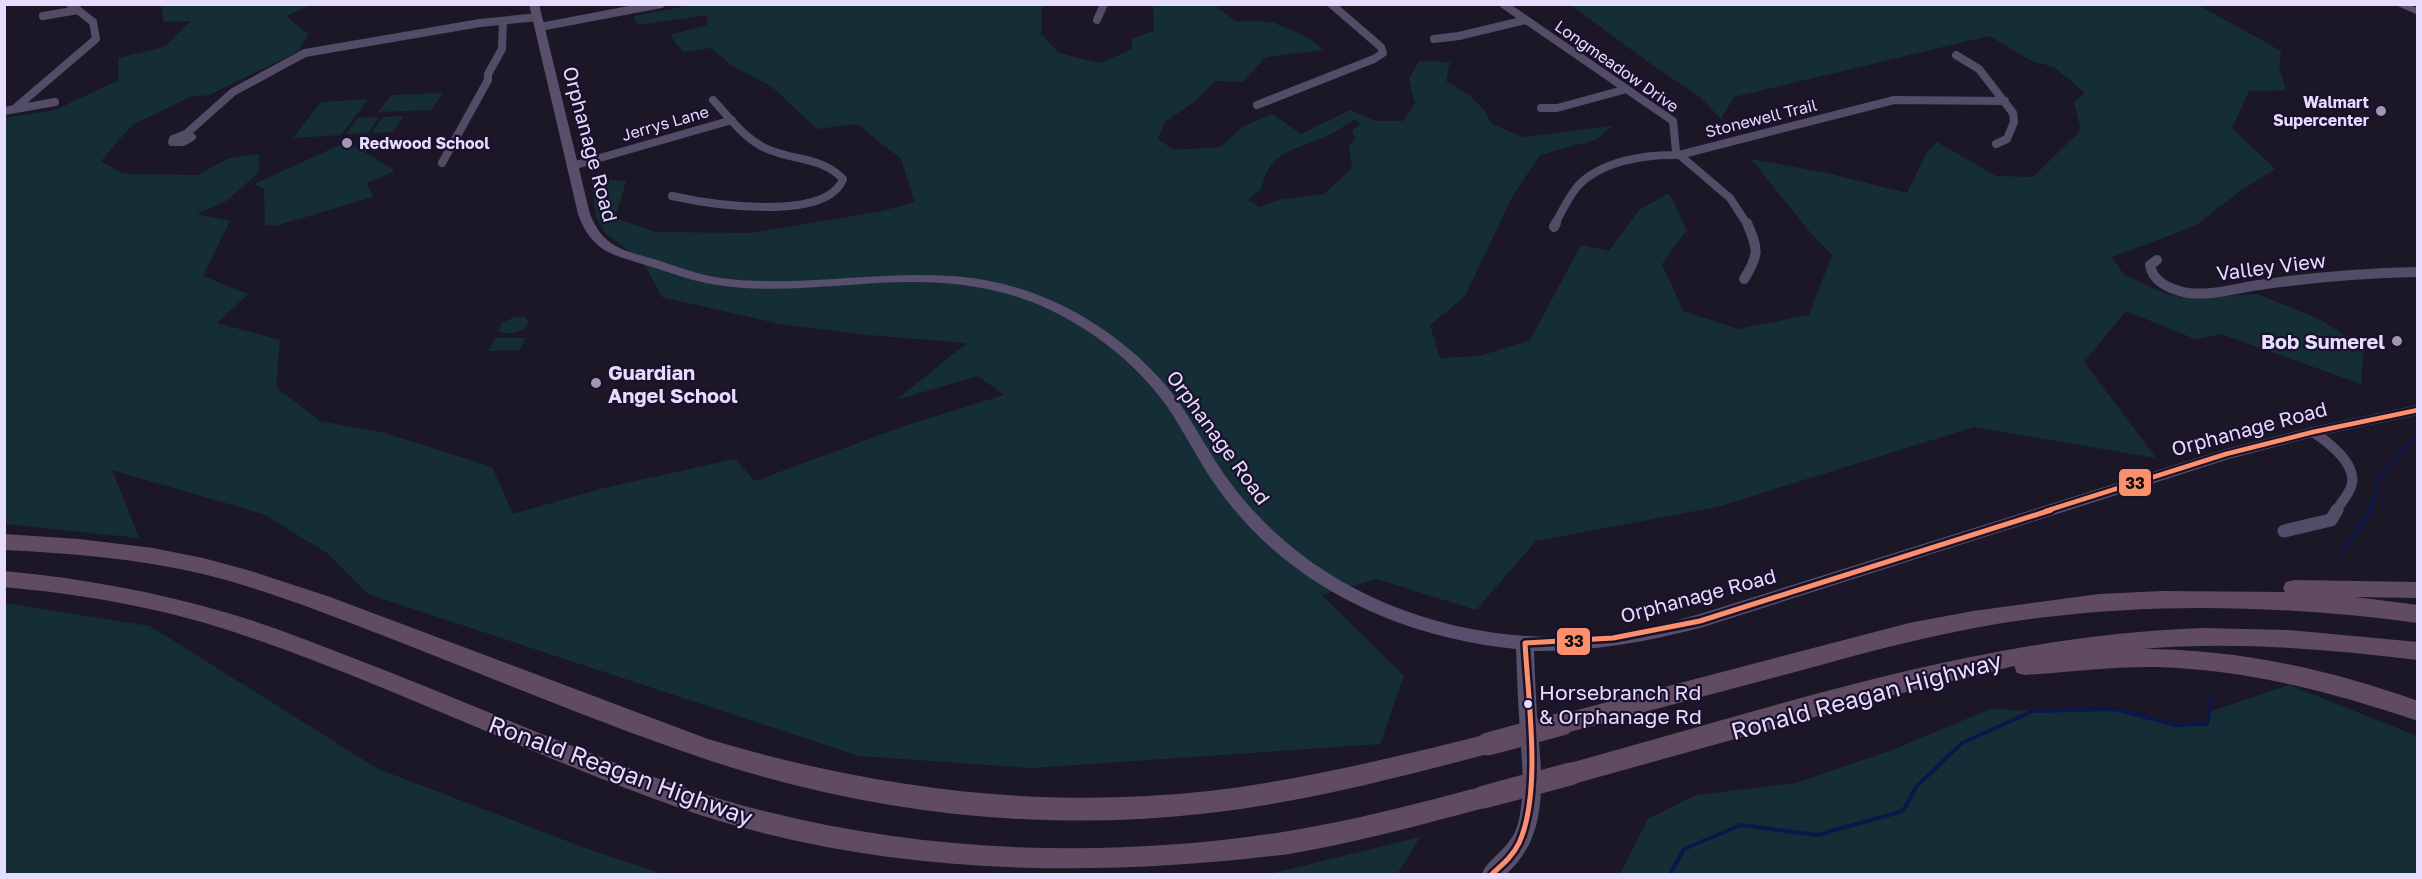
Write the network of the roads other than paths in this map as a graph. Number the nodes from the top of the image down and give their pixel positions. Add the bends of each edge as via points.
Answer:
1 (70, 4) edge
2 (661, 4) edge
3 (1104, 4) edge
4 (1331, 4) edge
5 (1503, 4) edge
6 (2397, 4) edge
7 (78, 10) junction
8 (2418, 12) edge
9 (43, 16) dead end
10 (537, 16) edge
11 (1097, 20) dead end
12 (1526, 20) junction
13 (503, 22) junction
14 (1434, 39) dead end
15 (1956, 55) dead end
16 (488, 74) junction
17 (1628, 89) junction
18 (713, 100) dead end
19 (2005, 101) junction
20 (55, 102) dead end
21 (1257, 105) dead end
22 (1541, 108) dead end
23 (14, 109) junction
24 (4, 111) edge
25 (732, 120) junction
26 (186, 134) dead end
27 (1996, 144) dead end
28 (1679, 155) junction
29 (572, 166) junction
30 (672, 196) dead end
31 (1554, 227) dead end
32 (2157, 260) dead end
33 (2418, 272) edge
34 (1744, 279) dead end
35 (2418, 410) edge
36 (2313, 432) junction
37 (2284, 531) dead end
38 (4, 542) edge
39 (4, 579) edge
40 (2418, 590) edge
41 (2113, 600) junction
42 (2418, 614) edge
43 (1525, 643) junction
44 (2418, 651) edge
45 (1947, 671) junction
46 (2418, 711) edge
47 (1492, 874) edge

1 - 7 street
2 - 10 street
3 - 11 street
4 - 21 street via 1383,52
5 - 12 street, Longmeadow Drive
6 - 8 main road
7 - 9 street
7 - 23 street via 95,21 96,39
10 - 13 street
10 - 29 main road, Orphanage Road
12 - 14 street
12 - 17 street, Longmeadow Drive
13 - 16 street via 502,49
13 - 26 street via 305,53 233,92
15 - 19 street via 1979,69
16 - 16 street via 480,81 439,154 442,164
17 - 22 street via 1557,108
17 - 28 street, Longmeadow Drive via 1673,121 1674,149
18 - 25 street
19 - 27 street via 2014,122 2007,139
19 - 28 street, Stonewell Trail via 1894,100
20 - 23 street
23 - 24 street
25 - 29 street, Jerrys Lane
25 - 30 street via 765,148 827,164 843,178 842,186 823,199 763,206 726,205
28 - 31 street, Stonewell Trail via 1644,158 1590,176 1578,187
28 - 34 street via 1723,190 1745,217 1757,252
29 - 43 main road, Orphanage Road via 594,238 615,252 684,273 718,282 754,285 897,278 957,280 996,286 1051,305 1118,348 1154,381 1225,488 1251,520 1299,564 1408,620 1497,641
32 - 33 street, Valley View via 2149,271 2155,279 2195,293
35 - 36 main road, Orphanage Road
36 - 37 street via 2345,459 2352,485 2331,520
36 - 43 main road, Orphanage Road via 2185,466 1700,621 1623,639
38 - 41 highway, bridge via 118,550 261,582 635,724 820,780 930,800 1047,808 1206,802 1306,787 1406,766 1909,632 2013,611
39 - 45 highway, Ronald Reagan Highway, bridge via 106,591 233,623 629,778 797,831 904,850 1029,860 1186,855 1297,841 1377,825
40 - 41 highway via 2283,587
41 - 42 highway via 2244,597
43 - 47 main road via 1533,799 1522,840 1512,856
44 - 45 highway, Ronald Reagan Highway via 2304,639 2153,639 2076,646
45 - 46 highway via 2137,659 2194,661 2289,672

